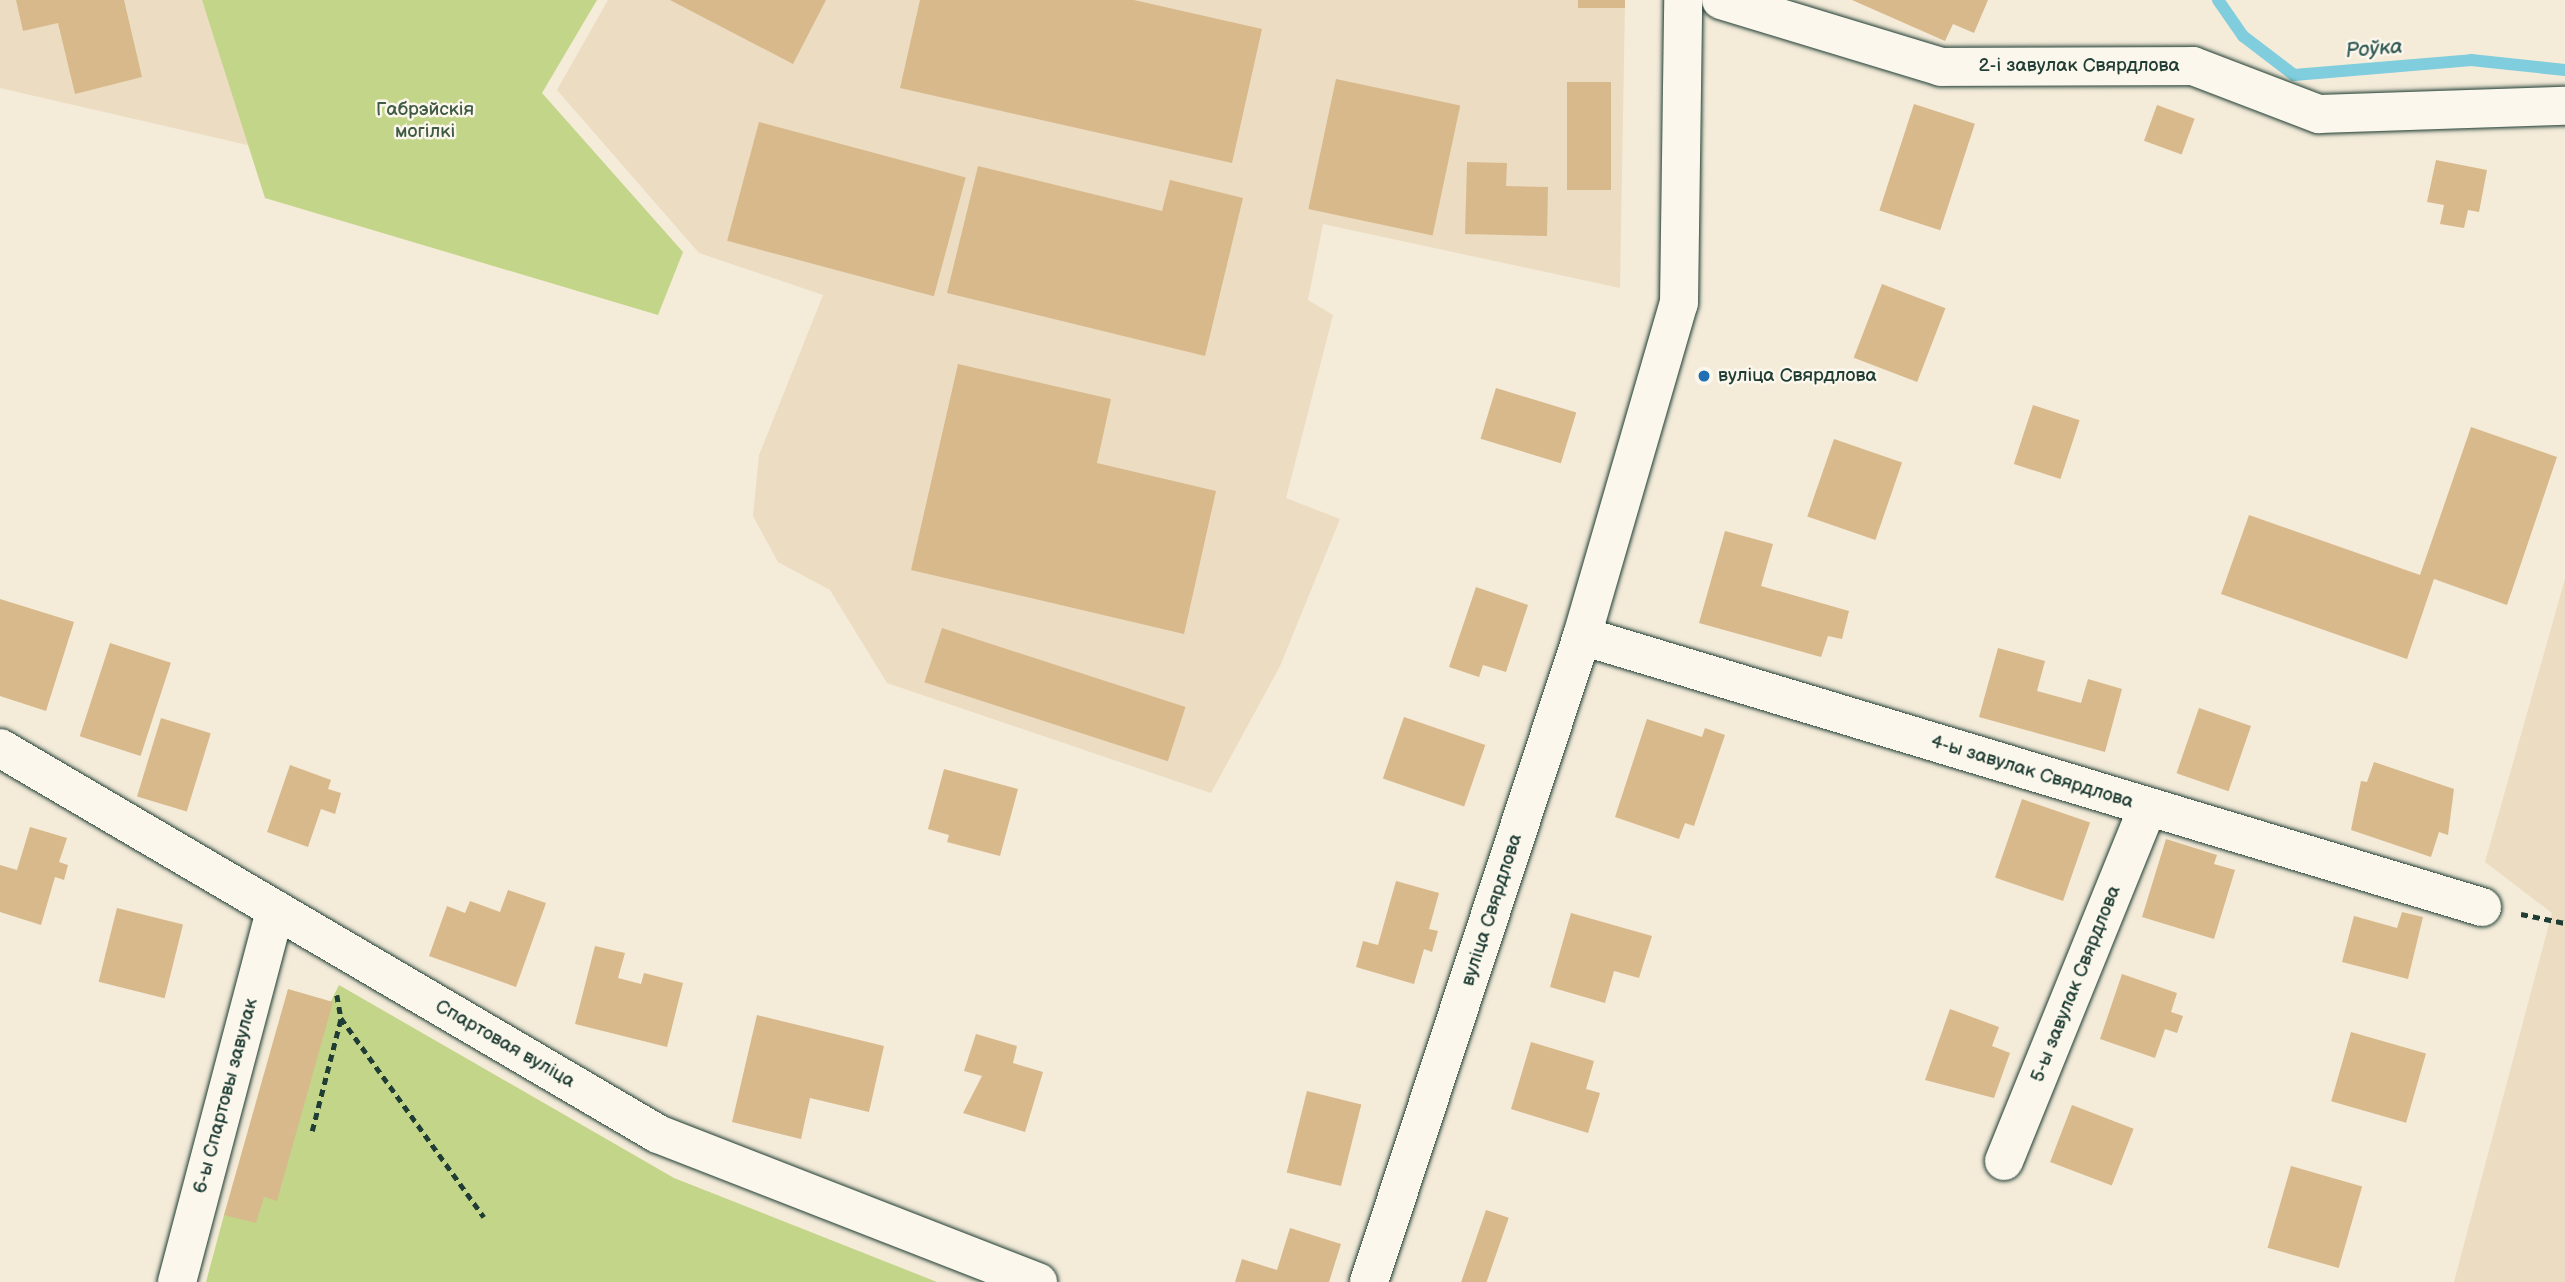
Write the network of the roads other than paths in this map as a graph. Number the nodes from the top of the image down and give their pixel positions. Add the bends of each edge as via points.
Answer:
1 (1683, 0) edge
2 (1721, 0) edge
3 (2565, 106) edge
4 (1582, 636) junction
5 (0, 748) edge
6 (2148, 807) junction
7 (2482, 907) dead end
8 (275, 910) junction
9 (2004, 1161) dead end
10 (177, 1282) edge
11 (1038, 1282) edge
12 (1370, 1282) edge

1 - 4 street, вуліца Свярдлова via 1679,303
2 - 3 street, 2-і завулак Свярдлова via 1941,67 2193,66 2319,114
4 - 6 street, 4-ы завулак Свярдлова
4 - 12 street, вуліца Свярдлова
5 - 8 street, Спартовая вуліца
6 - 7 street, 4-ы завулак Свярдлова
6 - 9 street, 5-ы завулак Свярдлова
8 - 10 street, 6-ы Спартовы завулак
8 - 11 street, Спартовая вуліца via 658,1133

